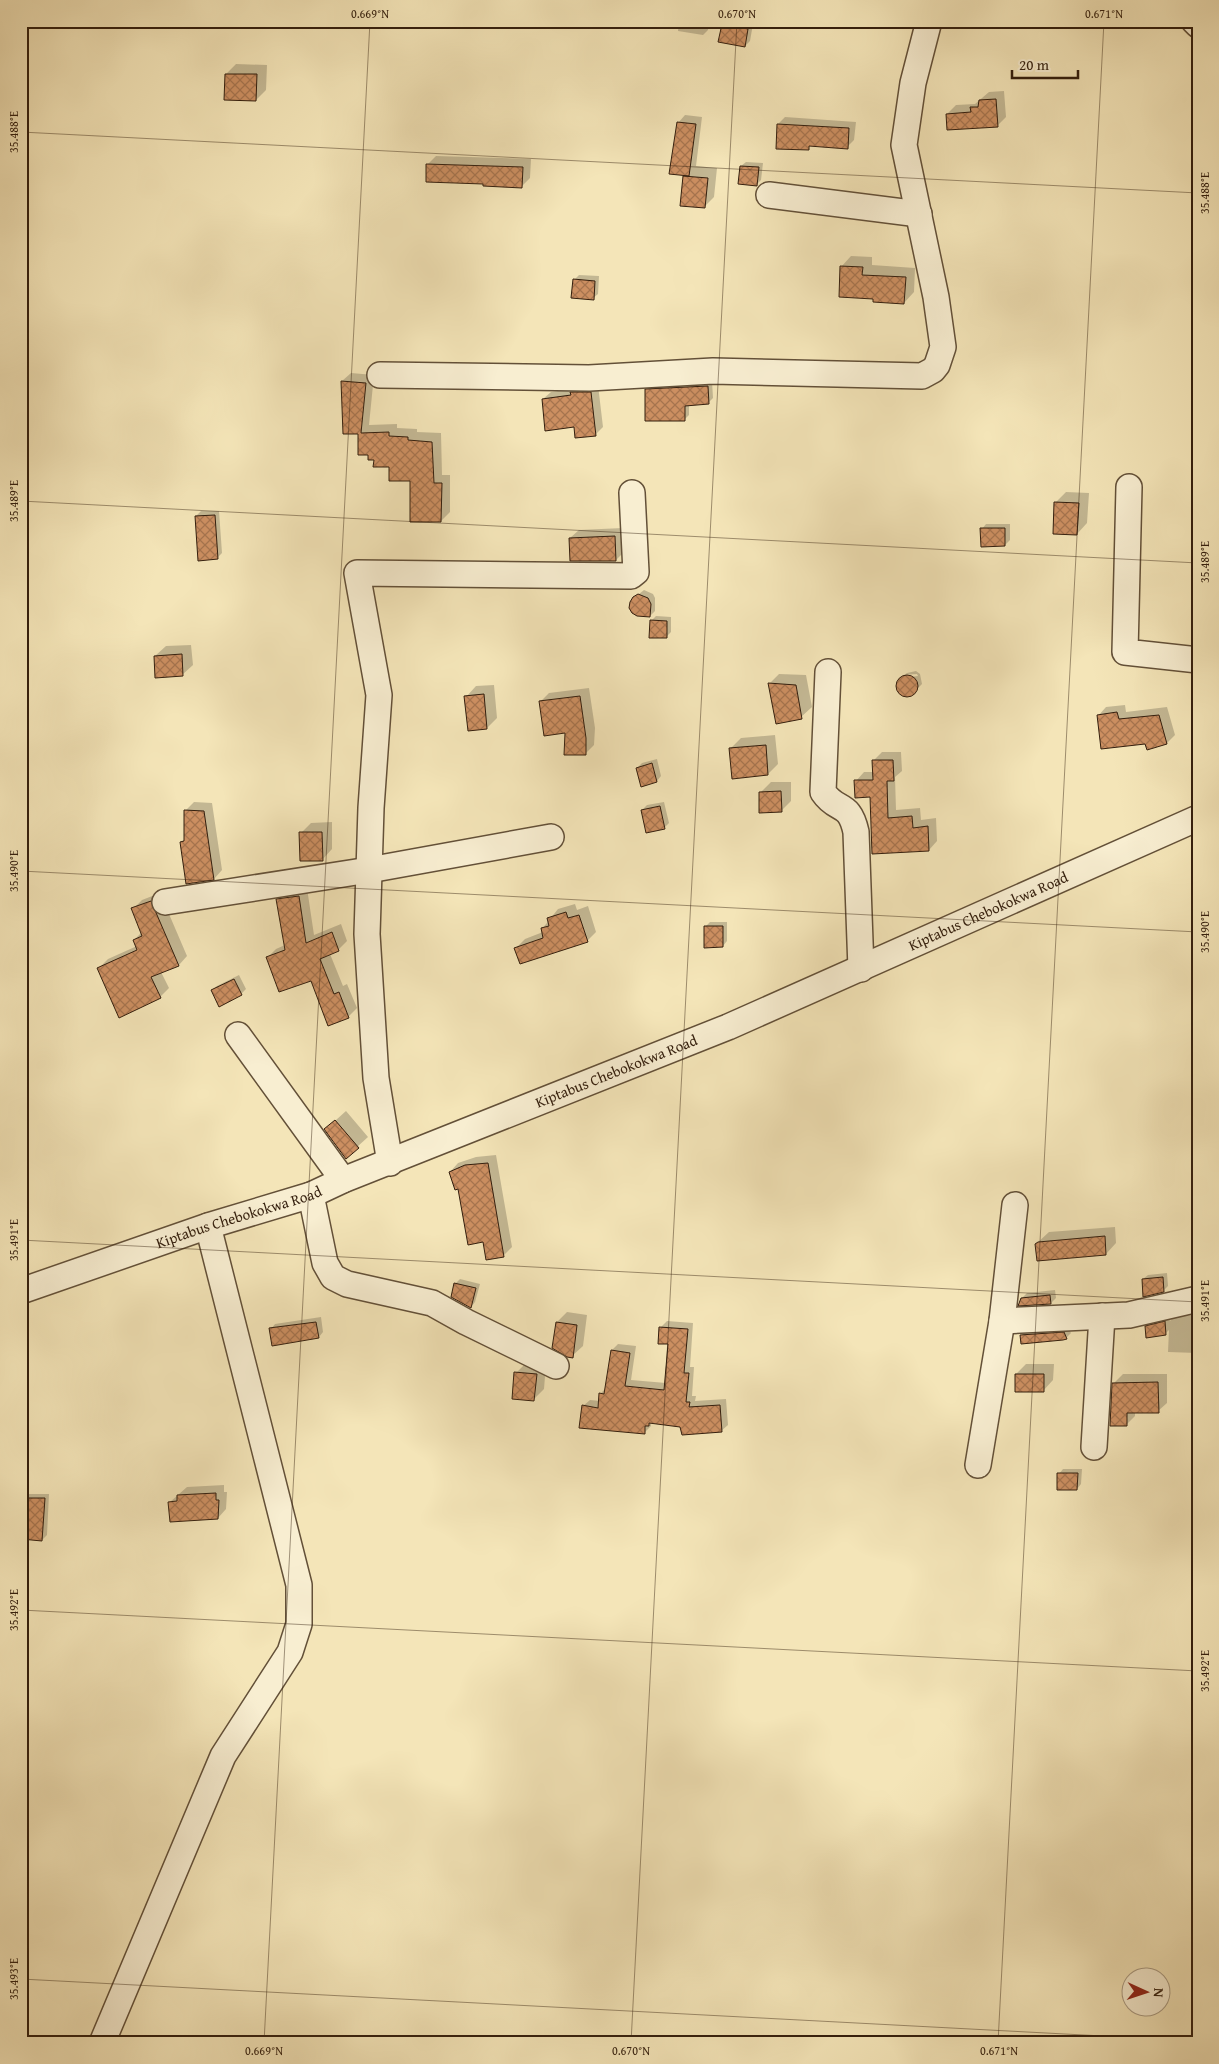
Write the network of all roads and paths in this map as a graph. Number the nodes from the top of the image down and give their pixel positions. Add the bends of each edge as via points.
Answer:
1 (930, 21) edge
2 (1194, 21) edge
3 (1198, 25) edge
4 (769, 195) dead end
5 (919, 214) junction
6 (380, 375) dead end
7 (1129, 487) dead end
8 (632, 493) dead end
9 (1198, 660) edge
10 (828, 672) dead end
11 (1198, 818) edge
12 (551, 837) dead end
13 (369, 870) junction
14 (165, 902) dead end
15 (861, 968) junction
16 (238, 1035) dead end
17 (390, 1162) junction
18 (343, 1180) junction
19 (311, 1195) junction
20 (1015, 1205) dead end
21 (208, 1226) junction
22 (21, 1291) edge
23 (1198, 1299) edge
24 (1102, 1316) junction
25 (1002, 1321) junction
26 (556, 1366) dead end
27 (1094, 1447) dead end
28 (978, 1465) dead end
29 (102, 2043) edge

1 - 5 street via 913,83 904,145
2 - 3 street
4 - 5 street
5 - 6 street via 943,347 937,365 922,376 713,371 589,378
7 - 9 street via 1125,652
8 - 13 street via 636,572 631,576 356,573 379,695
10 - 15 street via 823,792 827,799 848,811 853,818
11 - 15 street, Kiptabus Chebokokwa Road
12 - 13 street
13 - 14 street
13 - 17 street via 367,934 376,1078
15 - 17 street, Kiptabus Chebokokwa Road via 728,1027
16 - 18 street
17 - 18 street, Kiptabus Chebokokwa Road
18 - 19 street, Kiptabus Chebokokwa Road
19 - 21 street, Kiptabus Chebokokwa Road
19 - 26 street via 325,1263 333,1278 432,1303
20 - 25 street
21 - 22 street, Kiptabus Chebokokwa Road
21 - 29 street via 299,1585 299,1624 290,1652 223,1756
23 - 24 street via 1129,1315
24 - 25 street
24 - 27 street
25 - 28 street

